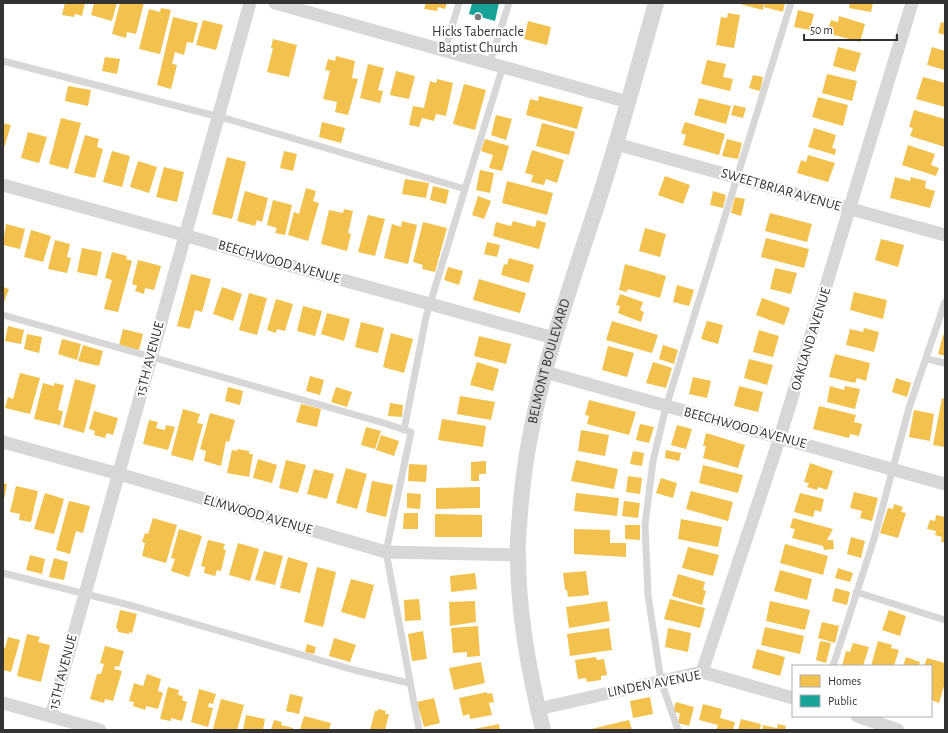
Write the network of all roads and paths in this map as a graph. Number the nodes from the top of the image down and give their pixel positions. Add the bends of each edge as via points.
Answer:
1 (250, 3) edge
2 (275, 3) edge
3 (458, 3) edge
4 (509, 3) edge
5 (656, 3) edge
6 (791, 3) edge
7 (912, 3) edge
8 (445, 50) junction
9 (3, 61) edge
10 (490, 62) junction
11 (503, 66) junction
12 (628, 102) junction
13 (218, 118) junction
14 (616, 144) junction
15 (736, 177) junction
16 (3, 184) edge
17 (465, 189) junction
18 (850, 209) junction
19 (184, 235) junction
20 (945, 235) edge
21 (945, 302) edge
22 (430, 304) junction
23 (3, 315) edge
24 (554, 338) junction
25 (150, 357) junction
26 (927, 359) junction
27 (945, 362) edge
28 (545, 372) junction
29 (666, 406) junction
30 (404, 430) junction
31 (780, 437) junction
32 (3, 442) edge
33 (892, 470) junction
34 (119, 474) junction
35 (945, 484) edge
36 (386, 552) junction
37 (518, 555) junction
38 (3, 573) edge
39 (856, 592) junction
40 (84, 593) junction
41 (945, 620) edge
42 (833, 665) edge
43 (702, 672) junction
44 (661, 681) junction
45 (408, 683) junction
46 (792, 698) edge
47 (3, 703) edge
48 (538, 709) junction
49 (51, 716) junction
50 (862, 722) edge
51 (100, 730) edge
52 (419, 730) edge
53 (543, 730) edge
54 (678, 730) edge
55 (898, 730) edge

1 - 13 street, 15TH AVENUE
2 - 8 street
3 - 8 lane
4 - 10 lane
5 - 12 street, BELMONT BOULEVARD
6 - 15 lane
7 - 18 street, OAKLAND AVENUE
8 - 10 street
9 - 13 lane
10 - 11 street
11 - 12 street
11 - 17 lane
12 - 14 street, BELMONT BOULEVARD
13 - 17 lane
13 - 19 street, 15TH AVENUE
14 - 15 street, SWEETBRIAR AVENUE
14 - 24 street, BELMONT BOULEVARD
15 - 18 street, SWEETBRIAR AVENUE
15 - 29 lane
16 - 19 street, BEECHWOOD AVENUE
17 - 22 lane
18 - 20 street, SWEETBRIAR AVENUE
18 - 31 street, OAKLAND AVENUE
19 - 22 street, BEECHWOOD AVENUE
19 - 25 street, 15TH AVENUE
21 - 26 lane
22 - 24 street, BEECHWOOD AVENUE
22 - 30 lane
23 - 25 lane
24 - 28 street, BELMONT BOULEVARD
25 - 30 lane
25 - 34 street, 15TH AVENUE
26 - 27 lane
26 - 33 lane via 909,408
28 - 29 street, BEECHWOOD AVENUE
28 - 37 street, BELMONT BOULEVARD via 532,422 523,478
29 - 31 street, BEECHWOOD AVENUE
29 - 44 lane via 653,461 646,525 648,595
30 - 36 lane via 411,432
31 - 33 street, BEECHWOOD AVENUE
31 - 43 street, OAKLAND AVENUE
32 - 34 street, ELMWOOD AVENUE
33 - 35 street, BEECHWOOD AVENUE
33 - 39 lane via 874,539
34 - 36 street, ELMWOOD AVENUE
34 - 40 street, 15TH AVENUE
36 - 37 street, ELMWOOD AVENUE
36 - 45 lane
37 - 48 street, BELMONT BOULEVARD via 528,662
38 - 40 lane
39 - 41 lane
39 - 42 lane
40 - 45 lane via 271,648
40 - 49 street, 15TH AVENUE
43 - 44 street, LINDEN AVENUE
43 - 46 street, LINDEN AVENUE
44 - 48 street, LINDEN AVENUE
44 - 54 lane
45 - 52 lane
47 - 49 street
48 - 53 street, BELMONT BOULEVARD
49 - 51 street
50 - 55 street

